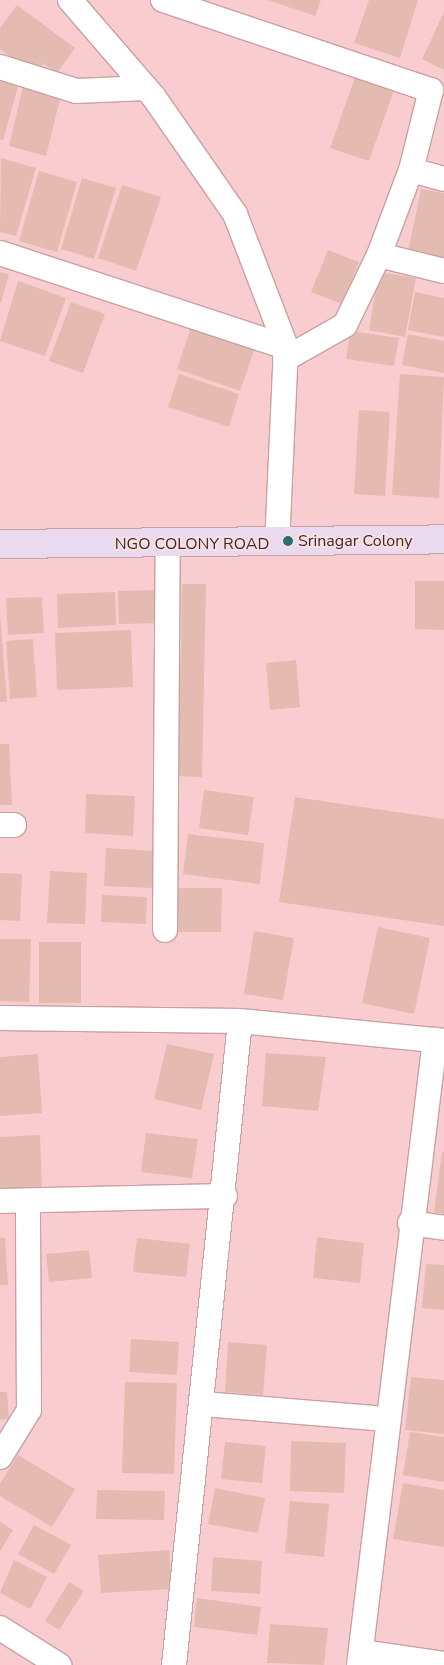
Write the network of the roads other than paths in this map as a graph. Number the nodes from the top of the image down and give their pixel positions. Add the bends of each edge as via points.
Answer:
1 (163, 0) edge
2 (76, 2) edge
3 (0, 67) edge
4 (146, 88) junction
5 (410, 170) junction
6 (444, 179) edge
7 (0, 253) edge
8 (379, 255) junction
9 (444, 271) edge
10 (286, 353) junction
11 (444, 538) edge
12 (277, 543) junction
13 (0, 544) edge
14 (168, 544) junction
15 (165, 930) dead end
16 (0, 1018) edge
17 (240, 1021) junction
18 (440, 1040) edge
19 (226, 1196) junction
20 (28, 1200) junction
21 (0, 1201) edge
22 (410, 1223) junction
23 (444, 1228) edge
24 (203, 1404) junction
25 (386, 1419) junction
26 (0, 1457) edge
27 (0, 1628) edge
28 (360, 1659) edge
29 (444, 1664) edge
30 (59, 1665) edge
31 (174, 1665) edge

1 - 5 street via 431,90
2 - 4 street
3 - 4 street via 76,91
4 - 10 street via 235,214
5 - 6 street
5 - 8 street
7 - 10 street
8 - 9 street
8 - 10 street via 345,325
10 - 12 street
11 - 12 street, NGO COLONY ROAD
12 - 14 street, NGO COLONY ROAD
13 - 14 street, NGO COLONY ROAD
14 - 15 street
16 - 17 street
17 - 18 street
17 - 19 street
18 - 22 street
19 - 20 street
19 - 24 street
20 - 21 street
20 - 26 street via 29,1410
22 - 23 street
22 - 25 street
24 - 25 street
24 - 31 street
25 - 28 street
27 - 30 street
28 - 29 street

